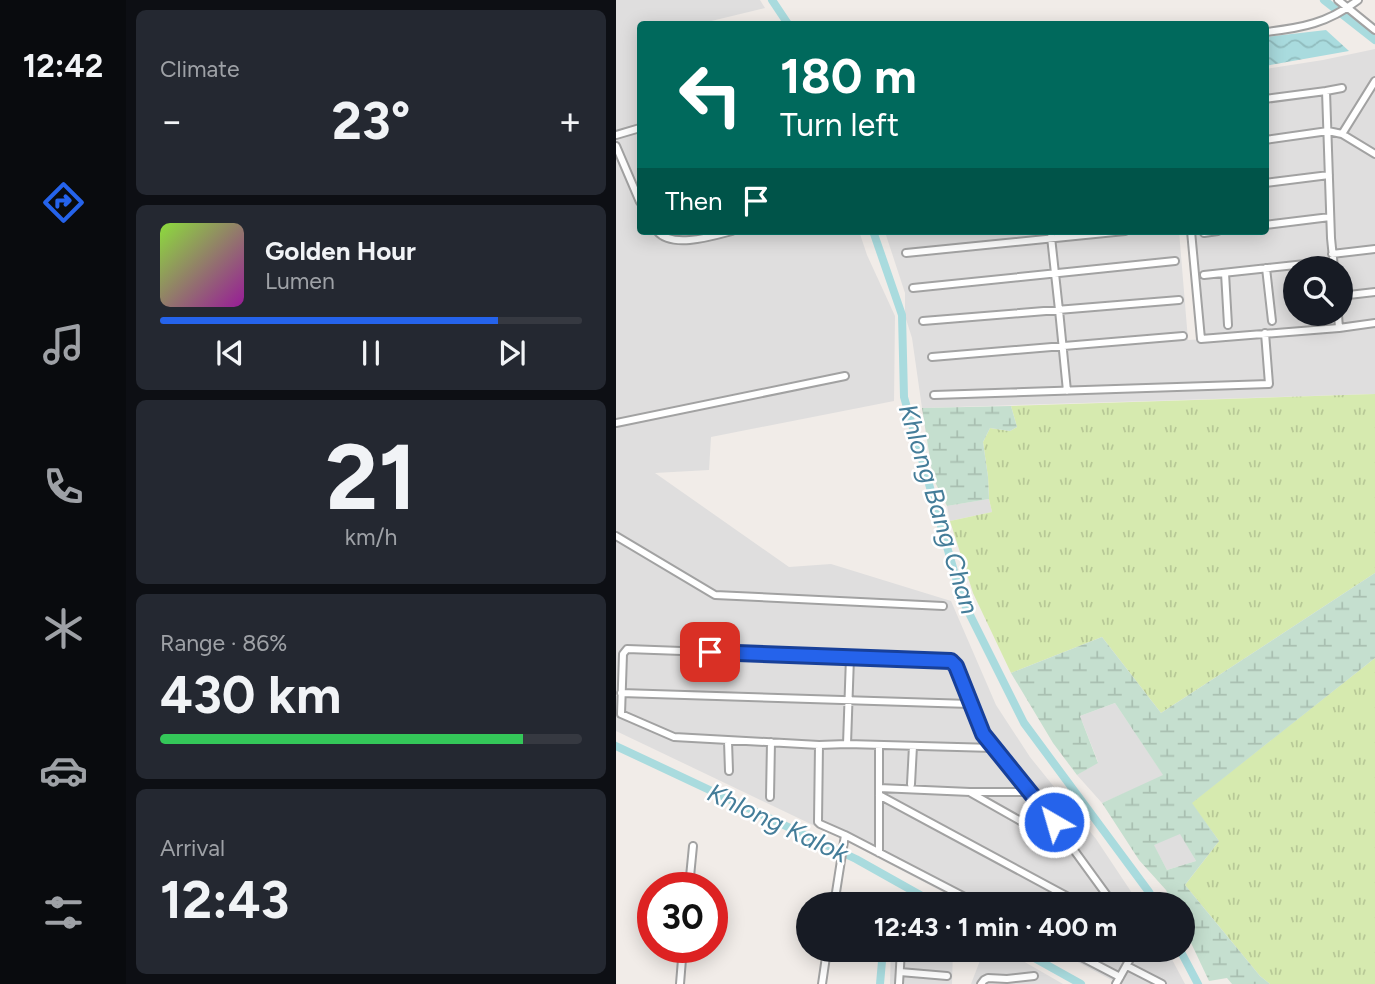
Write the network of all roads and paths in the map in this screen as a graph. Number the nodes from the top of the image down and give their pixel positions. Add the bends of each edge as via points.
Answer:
1 (1338, 0) edge
2 (1358, 0) edge
3 (1345, 10) junction
4 (1375, 30) edge
5 (1269, 31) edge
6 (1375, 81) edge
7 (1342, 88) dead end
8 (1326, 91) junction
9 (1269, 98) edge
10 (637, 129) edge
11 (1328, 131) junction
12 (1342, 134) junction
13 (616, 135) edge
14 (1269, 139) edge
15 (616, 146) edge
16 (1375, 153) edge
17 (1375, 163) edge
18 (1329, 175) junction
19 (1269, 182) edge
20 (637, 195) edge
21 (1330, 217) junction
22 (1269, 225) edge
23 (660, 235) edge
24 (714, 235) edge
25 (1076, 235) edge
26 (1191, 235) edge
27 (1051, 237) junction
28 (1375, 249) edge
29 (906, 253) dead end
30 (1333, 256) edge
31 (1350, 256) edge
32 (1175, 261) dead end
33 (1283, 267) edge
34 (1266, 268) junction
35 (1225, 272) junction
36 (1055, 274) junction
37 (1204, 275) dead end
38 (913, 288) dead end
39 (1375, 292) edge
40 (1353, 295) edge
41 (1179, 300) dead end
42 (1059, 310) junction
43 (923, 321) dead end
44 (1272, 321) dead end
45 (1375, 323) edge
46 (1228, 325) dead end
47 (1339, 328) joint
48 (1265, 333) junction
49 (1183, 336) dead end
50 (1063, 345) junction
51 (932, 356) dead end
52 (845, 376) dead end
53 (1067, 391) junction
54 (934, 395) dead end
55 (616, 423) edge
56 (616, 536) edge
57 (943, 606) dead end
58 (850, 657) junction
59 (621, 693) junction
60 (848, 701) junction
61 (970, 704) junction
62 (728, 741) junction
63 (771, 743) junction
64 (847, 744) junction
65 (819, 745) junction
66 (879, 746) junction
67 (913, 746) junction
68 (994, 748) junction
69 (729, 771) dead end
70 (911, 783) dead end
71 (879, 792) junction
72 (970, 792) junction
73 (1030, 792) junction
74 (770, 797) dead end
75 (845, 838) junction
76 (1068, 841) junction
77 (693, 846) dead end
78 (879, 853) junction
79 (690, 872) edge
80 (836, 892) edge
81 (955, 892) edge
82 (1060, 892) edge
83 (1105, 892) edge
84 (825, 962) edge
85 (900, 962) edge
86 (1087, 962) edge
87 (1129, 962) edge
88 (682, 963) edge
89 (1127, 965) junction
90 (900, 972) junction
91 (947, 976) dead end
92 (1034, 976) dead end
93 (1118, 981) edge
94 (680, 984) edge
95 (822, 984) edge
96 (900, 984) edge
97 (981, 984) edge
98 (1162, 984) edge

1 - 3 street
2 - 3 street
3 - 4 street
3 - 5 street via 1304,27
6 - 12 street
7 - 8 street
8 - 9 street
8 - 11 street
10 - 13 street
11 - 12 street
11 - 14 street
11 - 18 street
12 - 16 street
15 - 20 street
16 - 17 street
18 - 19 street
18 - 21 street
21 - 22 street
21 - 30 street
23 - 24 street via 677,240
25 - 27 street
26 - 48 street via 1201,340
27 - 29 street
27 - 36 street
28 - 31 street
32 - 36 street
33 - 34 street
34 - 35 street
34 - 44 street
35 - 37 street
35 - 46 street
36 - 38 street
36 - 42 street
39 - 40 street
41 - 42 street
42 - 43 street
42 - 50 street
45 - 47 street
47 - 48 street
48 - 53 street via 1269,384
49 - 50 street
50 - 51 street
50 - 53 street
52 - 55 street
53 - 54 street
56 - 57 street via 715,595
58 - 59 street via 627,649
58 - 60 street
58 - 61 street via 951,661
59 - 60 street
59 - 62 street via 621,714 658,732
60 - 61 street
60 - 64 street
61 - 68 street
62 - 63 street
62 - 69 street
63 - 65 street
63 - 74 street
64 - 65 street
64 - 66 street
65 - 75 street via 818,822
66 - 67 street
66 - 71 street
67 - 68 street
67 - 70 street
68 - 73 street
71 - 72 street
71 - 78 street
71 - 82 street
72 - 73 street
72 - 76 street via 1054,840
73 - 76 street
75 - 78 street
75 - 80 street
76 - 83 street
77 - 79 street
78 - 81 street
84 - 95 street
85 - 90 street
86 - 93 street
87 - 89 street
88 - 94 street
89 - 93 street
89 - 98 street
90 - 91 street
90 - 96 street
92 - 97 street via 988,978

